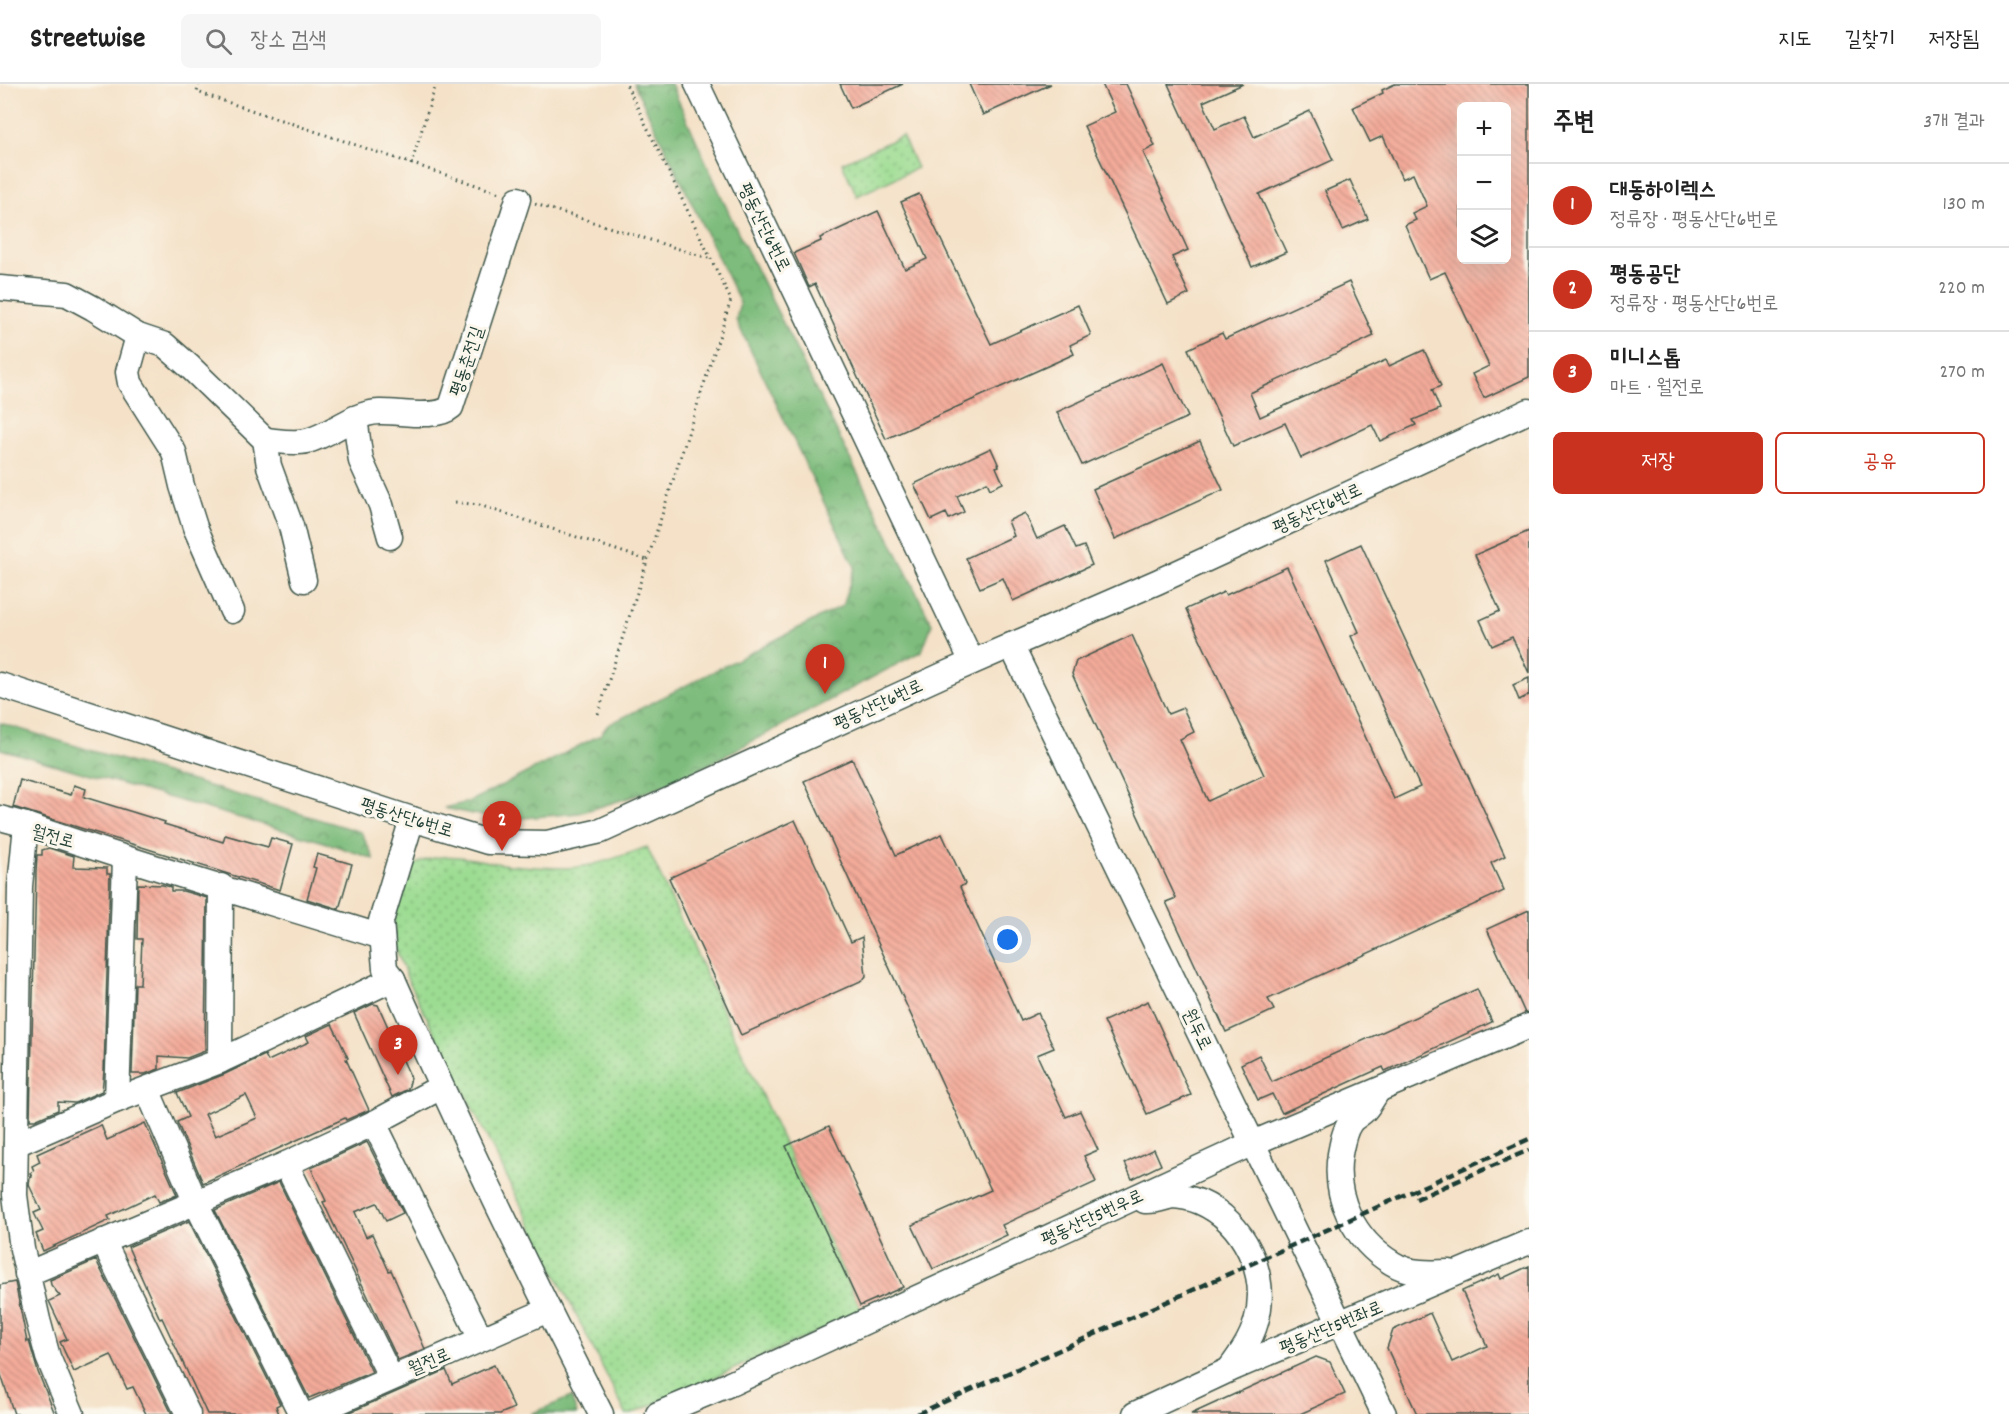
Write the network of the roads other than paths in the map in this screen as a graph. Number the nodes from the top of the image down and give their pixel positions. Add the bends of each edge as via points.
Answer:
1 (697, 84) edge
2 (518, 199) road end
3 (0, 288) edge
4 (138, 336) junction
5 (1529, 411) edge
6 (355, 418) junction
7 (265, 440) junction
8 (390, 537) dead end
9 (304, 580) dead end
10 (232, 611) dead end
11 (1011, 645) junction
12 (972, 662) junction
13 (0, 685) edge
14 (0, 818) edge
15 (412, 819) junction
16 (26, 825) junction
17 (125, 859) junction
18 (221, 886) junction
19 (382, 937) junction
20 (393, 979) junction
21 (1529, 1026) edge
22 (220, 1061) junction
23 (441, 1087) junction
24 (147, 1089) junction
25 (1378, 1090) junction
26 (117, 1100) junction
27 (375, 1123) junction
28 (1253, 1143) junction
29 (16, 1144) junction
30 (286, 1164) junction
31 (1132, 1198) junction
32 (196, 1203) junction
33 (8, 1205) edge
34 (103, 1241) junction
35 (1529, 1242) edge
36 (1458, 1272) junction
37 (27, 1274) junction
38 (548, 1311) junction
39 (1342, 1324) junction
40 (481, 1339) junction
41 (1229, 1370) junction
42 (391, 1378) junction
43 (730, 1384) junction
44 (72, 1414) edge
45 (188, 1414) edge
46 (301, 1414) edge
47 (311, 1414) edge
48 (601, 1414) edge
49 (658, 1414) edge
50 (703, 1414) edge
51 (1135, 1414) edge
52 (1384, 1414) edge

1 - 12 street, 평동산단6번로
2 - 6 street, 평동춘전길 via 452,407 446,412 378,412
3 - 4 street via 67,294
4 - 7 street via 165,345
4 - 10 street via 128,372 130,384 174,452 195,527
5 - 11 street, 평동산단6번로
6 - 7 street, 평동춘전길 via 308,441
6 - 8 street via 361,461
7 - 9 street via 269,466 291,526
11 - 12 street, 평동산단6번로
11 - 28 street, 원두로
12 - 15 street, 평동산단6번로 via 601,831 547,843 488,842
13 - 15 street, 평동산단6번로
14 - 16 street
15 - 19 street via 381,921
16 - 17 street, 월전로
16 - 29 street, 월전로 via 20,886
17 - 18 street, 월전로
17 - 26 street
18 - 19 street, 월전로
18 - 22 street
19 - 20 street via 385,969
20 - 22 street
20 - 23 street
21 - 25 street, 평동산단5번우로
22 - 24 street
23 - 27 street
23 - 38 street
24 - 26 street
24 - 32 street
25 - 28 street, 평동산단5번우로
25 - 36 street via 1365,1110 1349,1123 1342,1143 1339,1182 1343,1204 1358,1232 1394,1264 1420,1273
26 - 29 street
27 - 30 street
27 - 40 street
28 - 31 street, 평동산단5번우로
28 - 39 street, 원두로
29 - 33 street, 월전로 via 15,1195
30 - 32 street
30 - 42 street
31 - 41 street via 1153,1202 1174,1196 1199,1202 1237,1229 1248,1248 1259,1279 1257,1321
31 - 43 street, 평동산단5번우로
32 - 34 street
32 - 46 street
33 - 37 street, 월전로
34 - 37 street
34 - 45 street
35 - 36 street, 평동산단5번좌로
36 - 39 street, 평동산단5번좌로
37 - 44 street, 월전로 via 48,1357
38 - 40 street, 월전로
38 - 48 street
39 - 41 street, 평동산단5번좌로
39 - 52 street, 원두로
40 - 42 street, 월전로
41 - 51 street, 평동산단5번좌로
42 - 47 street, 월전로
43 - 49 street, 평동산단5번우로
43 - 50 street

